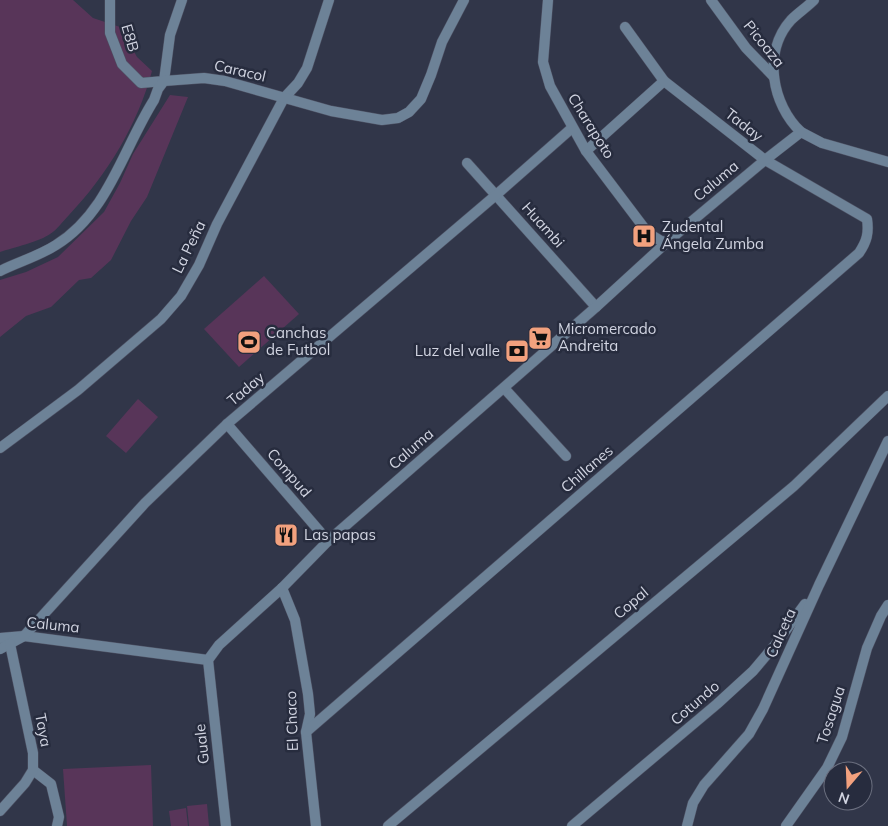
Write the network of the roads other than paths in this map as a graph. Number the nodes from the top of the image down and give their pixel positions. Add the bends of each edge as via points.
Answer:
1 (110, 0) edge
2 (182, 0) edge
3 (329, 0) edge
4 (464, 0) edge
5 (548, 0) edge
6 (711, 0) edge
7 (814, 0) edge
8 (625, 28) dead end
9 (774, 77) junction
10 (664, 81) junction
11 (164, 82) junction
12 (284, 98) junction
13 (572, 128) junction
14 (801, 132) junction
15 (586, 151) junction
16 (765, 160) junction
17 (888, 162) edge
18 (467, 163) dead end
19 (496, 195) junction
20 (867, 219) joint
21 (667, 242) junction
22 (0, 271) edge
23 (596, 307) junction
24 (504, 388) junction
25 (888, 396) edge
26 (228, 424) junction
27 (888, 441) edge
28 (0, 448) edge
29 (566, 456) dead end
30 (328, 541) junction
31 (819, 585) junction
32 (282, 588) junction
33 (888, 605) edge
34 (24, 636) junction
35 (0, 638) edge
36 (10, 644) junction
37 (0, 649) edge
38 (208, 660) junction
39 (306, 732) junction
40 (33, 770) junction
41 (0, 811) edge
42 (57, 826) edge
43 (226, 826) edge
44 (316, 826) edge
45 (388, 826) edge
46 (572, 826) edge
47 (687, 826) edge
48 (786, 826) edge

1 - 11 street, E8B via 110,32 122,64 142,83
2 - 11 street via 170,35
3 - 12 street, La Peña via 307,68
4 - 12 street, Caracol via 442,42 420,99 398,118 382,120
5 - 13 street, Charapoto via 543,62 550,86
6 - 9 street, Picoaza via 746,48
7 - 9 street via 790,21 781,37
8 - 10 street, Taday
9 - 14 street, Picoaza via 777,95 786,115
10 - 15 street
10 - 16 street, Taday
11 - 12 street, Caracol via 204,78 232,82
11 - 22 street via 104,194 83,222 55,246
12 - 28 street, La Peña via 181,296 161,319 86,384
13 - 15 street, Charapoto
13 - 19 street, Taday
14 - 16 street, Caluma
14 - 17 street, Picoaza via 822,142
15 - 21 street, Charapoto via 648,233
16 - 20 street, Taday
16 - 21 street, Caluma
18 - 19 street, Huambi
19 - 23 street, Huambi
19 - 26 street, Taday
20 - 39 street, Chillanes via 868,238 859,253
21 - 23 street, Caluma
23 - 24 street, Caluma
24 - 29 street
24 - 30 street, Caluma
25 - 45 street, Copal via 794,486
26 - 30 street, Compud
26 - 34 street, Taday via 145,503
27 - 31 street, Calceta
30 - 32 street, Caluma
31 - 46 street, Cotundo via 753,671
31 - 47 street, Calceta via 763,709 749,734 704,785 693,803
32 - 38 street, Caluma
32 - 39 street, El Chaco via 295,620 308,694 310,714
33 - 48 street, Tosagua via 867,648 842,737 827,768
34 - 35 street, Caluma
34 - 36 street, Taday
34 - 38 street, Caluma
36 - 37 street, Taday
36 - 40 street, Taya via 33,753
38 - 43 street, Guale
39 - 44 street, El Chaco
40 - 41 street, Taya
40 - 42 street via 51,784

